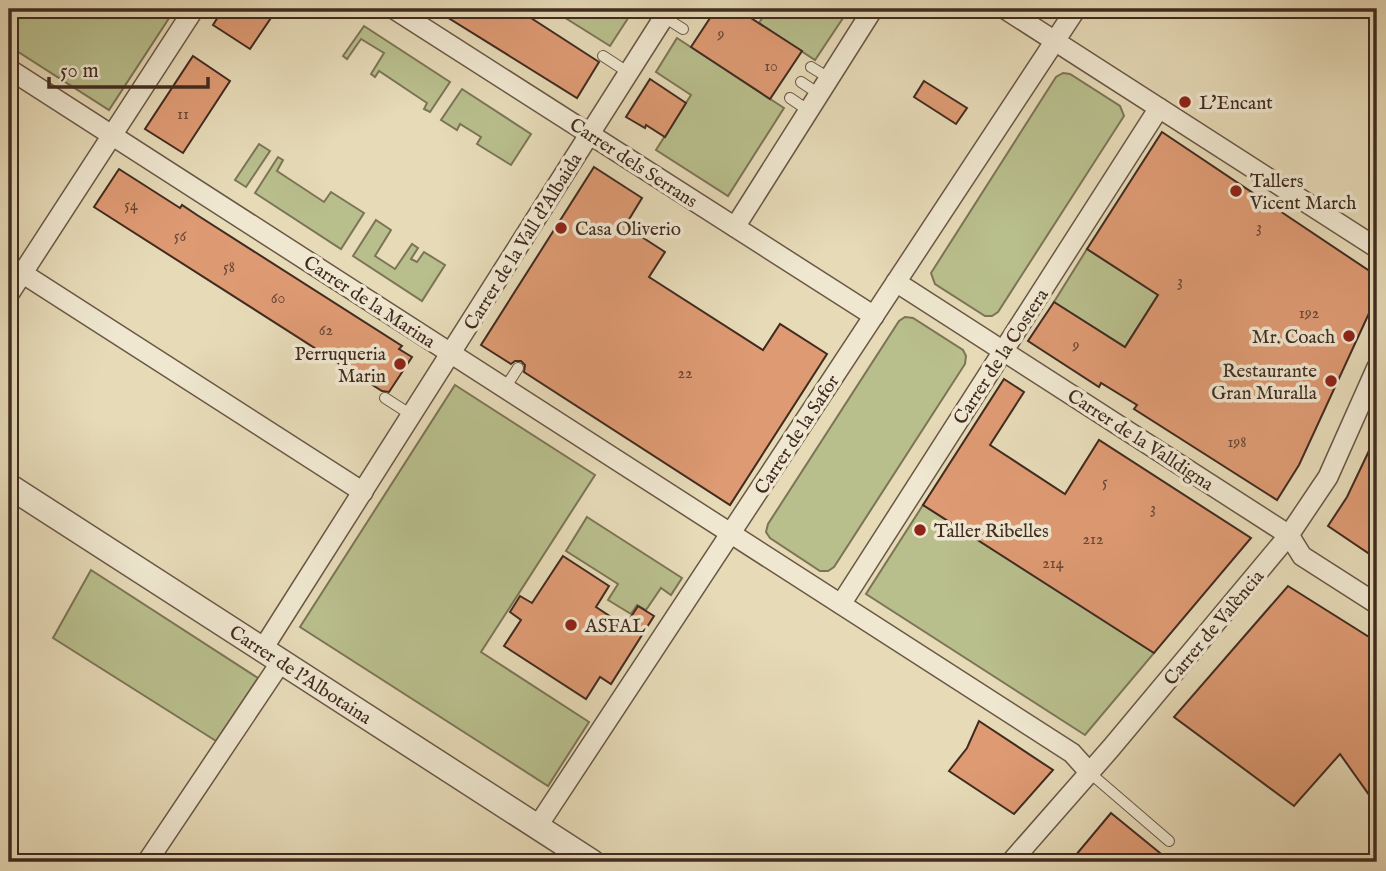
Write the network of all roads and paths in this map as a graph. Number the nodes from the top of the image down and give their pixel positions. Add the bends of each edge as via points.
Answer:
1 (194, 9) edge
2 (394, 9) edge
3 (873, 9) edge
4 (1005, 9) edge
5 (1076, 9) edge
6 (667, 13) edge
7 (683, 29) dead end
8 (1055, 41) junction
9 (603, 56) dead end
10 (811, 67) dead end
11 (9, 69) edge
12 (629, 73) junction
13 (801, 82) dead end
14 (819, 94) junction
15 (790, 98) dead end
16 (1159, 108) junction
17 (590, 134) junction
18 (112, 135) junction
19 (735, 227) junction
20 (1377, 248) edge
21 (22, 273) junction
22 (896, 282) junction
23 (9, 294) edge
24 (874, 316) junction
25 (1003, 351) junction
26 (451, 354) junction
27 (1377, 367) edge
28 (518, 368) dead end
29 (505, 388) junction
30 (385, 398) dead end
31 (414, 417) junction
32 (9, 486) edge
33 (362, 492) junction
34 (730, 534) junction
35 (1289, 535) junction
36 (841, 604) junction
37 (1377, 604) edge
38 (272, 656) junction
39 (1090, 772) junction
40 (537, 827) junction
41 (1169, 841) dead end
42 (147, 862) edge
43 (593, 862) edge
44 (1012, 862) edge

1 - 18 street
2 - 17 street, Carrer dels Serrans
3 - 14 street
4 - 8 street
5 - 8 street, Carrer de la Safor
6 - 7 lane
6 - 12 street, Carrer de la Vall d'Albaida
8 - 16 street
8 - 22 street, Carrer de la Safor
9 - 12 lane
10 - 14 lane
11 - 18 street, Carrer de la Marina
12 - 17 street, Carrer de la Vall d'Albaida
13 - 14 lane
14 - 15 lane
14 - 19 street
16 - 20 street
16 - 25 street, Carrer de la Costera
17 - 19 street, Carrer dels Serrans
17 - 26 street, Carrer de la Vall d'Albaida
18 - 21 street
18 - 26 street, Carrer de la Marina
19 - 24 street, Carrer dels Serrans
21 - 23 street
21 - 33 street
22 - 24 street, Carrer de la Safor
22 - 25 street, Carrer de la Valldigna
24 - 34 street, Carrer de la Safor
25 - 35 street, Carrer de la Valldigna
25 - 36 street, Carrer de la Costera
26 - 29 street, Carrer de la Marina
26 - 31 street, Carrer de la Vall d'Albaida
27 - 35 street, Carrer de València via 1328,477
28 - 29 lane
29 - 34 street, Carrer de la Marina
30 - 31 lane
31 - 33 street, Carrer de la Vall d'Albaida
32 - 38 street, Carrer de l'Albotaina
33 - 38 street, Carrer de la Vall d'Albaida
34 - 36 street, Carrer de la Marina
34 - 40 street, Carrer de la Safor
35 - 37 street, Carrer de la Valldigna via 1302,556
35 - 39 street, Carrer de València
36 - 39 street, Carrer de la Marina via 1072,753
38 - 40 street, Carrer de l'Albotaina
38 - 42 street, Carrer de la Vall d'Albaida
39 - 41 lane
39 - 44 street, Carrer de València
40 - 43 street, Carrer de l'Albotaina

